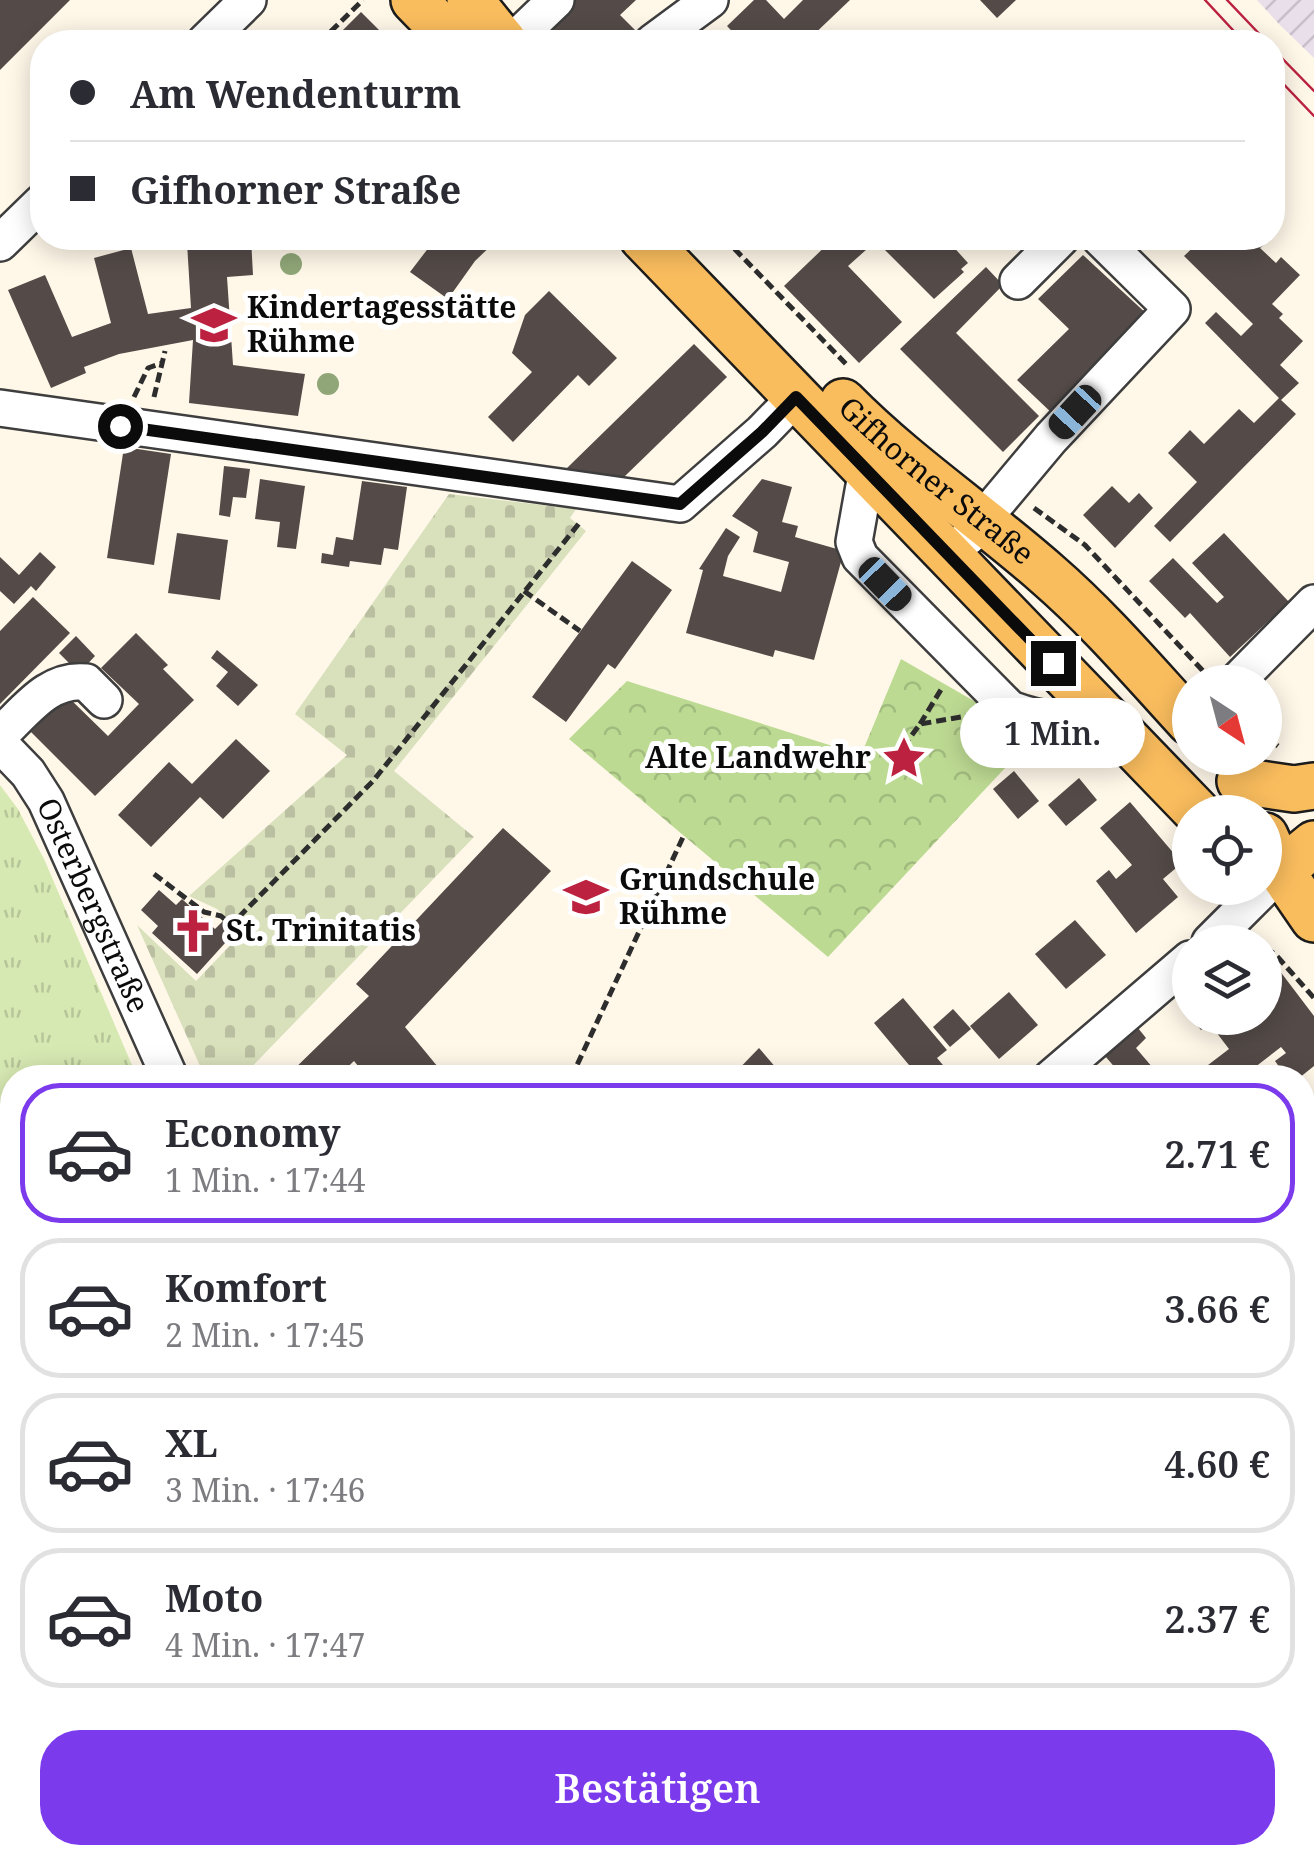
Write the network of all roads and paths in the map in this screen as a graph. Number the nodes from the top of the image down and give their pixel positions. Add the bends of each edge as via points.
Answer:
1 (248, 0) edge
2 (363, 0) edge
3 (414, 0) edge
4 (470, 0) edge
5 (556, 0) edge
6 (710, 0) edge
7 (217, 30) edge
8 (336, 30) edge
9 (443, 30) edge
10 (497, 30) edge
11 (522, 30) edge
12 (670, 30) edge
13 (30, 214) edge
14 (0, 243) edge
15 (655, 250) edge
16 (696, 250) edge
17 (1049, 250) edge
18 (1112, 250) edge
19 (1018, 281) dead end
20 (165, 351) dead end
21 (162, 363) junction
22 (158, 381) dead end
23 (796, 397) junction
24 (131, 403) dead end
25 (0, 408) edge
26 (867, 469) junction
27 (981, 521) junction
28 (580, 522) dead end
29 (951, 556) junction
30 (524, 591) junction
31 (1314, 604) edge
32 (580, 631) dead end
33 (1253, 665) edge
34 (944, 686) dead end
35 (104, 700) dead end
36 (1172, 703) edge
37 (1010, 709) junction
38 (920, 724) junction
39 (1073, 729) junction
40 (0, 734) edge
41 (0, 744) edge
42 (903, 747) dead end
43 (1238, 784) edge
44 (1314, 786) edge
45 (1172, 795) edge
46 (684, 835) dead end
47 (1288, 854) edge
48 (154, 874) dead end
49 (1314, 919) edge
50 (1225, 925) edge
51 (1282, 966) edge
52 (1172, 974) edge
53 (1314, 998) edge
54 (164, 1065) edge
55 (576, 1065) edge
56 (1066, 1065) edge

1 - 7 street
2 - 8 path
3 - 9 main road
4 - 10 main road
5 - 11 street
6 - 12 street
13 - 14 street
15 - 23 main road, Gifhorner Straße
16 - 27 main road, Gifhorner Straße via 871,429
17 - 19 street
18 - 27 street via 1172,308
20 - 21 path
21 - 22 path
21 - 24 path via 148,368
23 - 25 street via 680,504
23 - 26 main road, Gifhorner Straße
26 - 29 main road, Gifhorner Straße
26 - 37 street via 854,542 860,558
27 - 29 street
27 - 36 main road, Gifhorner Straße via 1089,613
28 - 30 path
29 - 39 main road, Gifhorner Straße
30 - 32 path
30 - 48 path via 373,781 231,924
31 - 33 street
34 - 38 path
35 - 40 street via 86,682 64,681
37 - 38 path
37 - 39 street
38 - 42 path
39 - 45 main road, Gifhorner Straße
41 - 54 street, Osterbergstraße via 46,801
43 - 44 main road
46 - 55 path
47 - 49 main road
47 - 50 street
51 - 53 path
52 - 56 street

